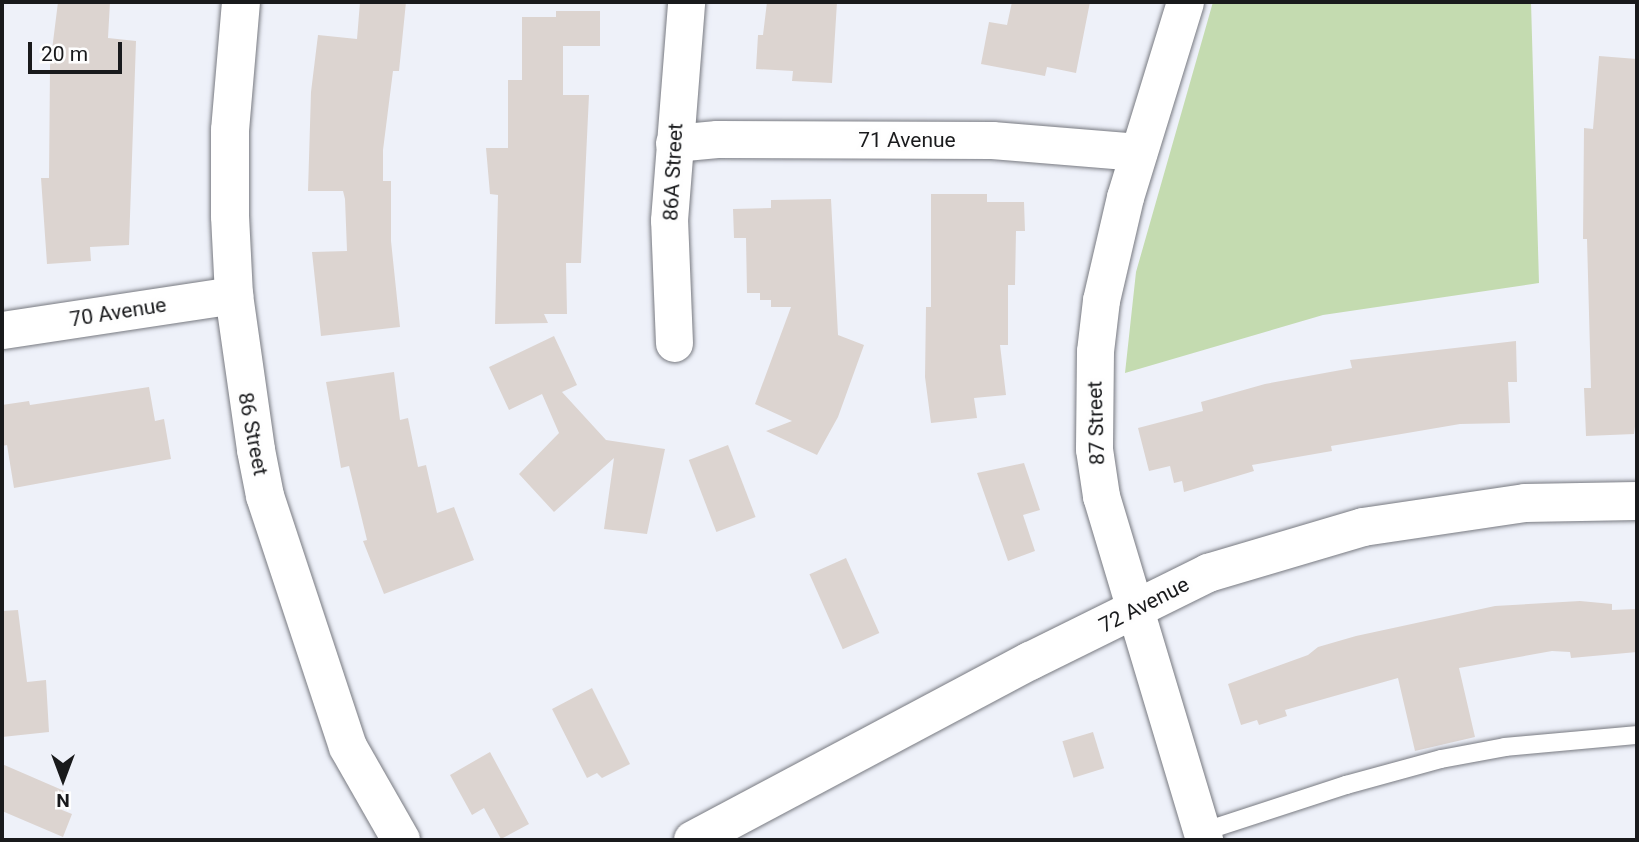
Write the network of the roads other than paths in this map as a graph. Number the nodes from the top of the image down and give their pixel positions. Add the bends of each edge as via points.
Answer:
1 (241, 2) edge
2 (686, 2) edge
3 (1185, 2) edge
4 (674, 143) junction
5 (1139, 152) junction
6 (234, 295) junction
7 (2, 330) edge
8 (674, 343) dead end
9 (1637, 501) edge
10 (1134, 609) junction
11 (1637, 735) edge
12 (1197, 837) edge
13 (401, 840) edge
14 (693, 840) edge

1 - 6 street, 86 Street via 230,130
2 - 4 street, 86A Street
3 - 5 street, 87 Street
4 - 5 street, 71 Avenue via 717,139 992,140
4 - 8 street, 86A Street via 670,220
5 - 10 street, 87 Street via 1101,300 1094,449 1101,496
6 - 7 street, 70 Avenue
6 - 13 street, 86 Street via 244,383 265,496 348,747
9 - 10 street, 72 Avenue via 1525,503 1363,527 1208,573
10 - 12 street, 87 Street
10 - 14 street, 72 Avenue
11 - 12 lane via 1505,747 1441,760

